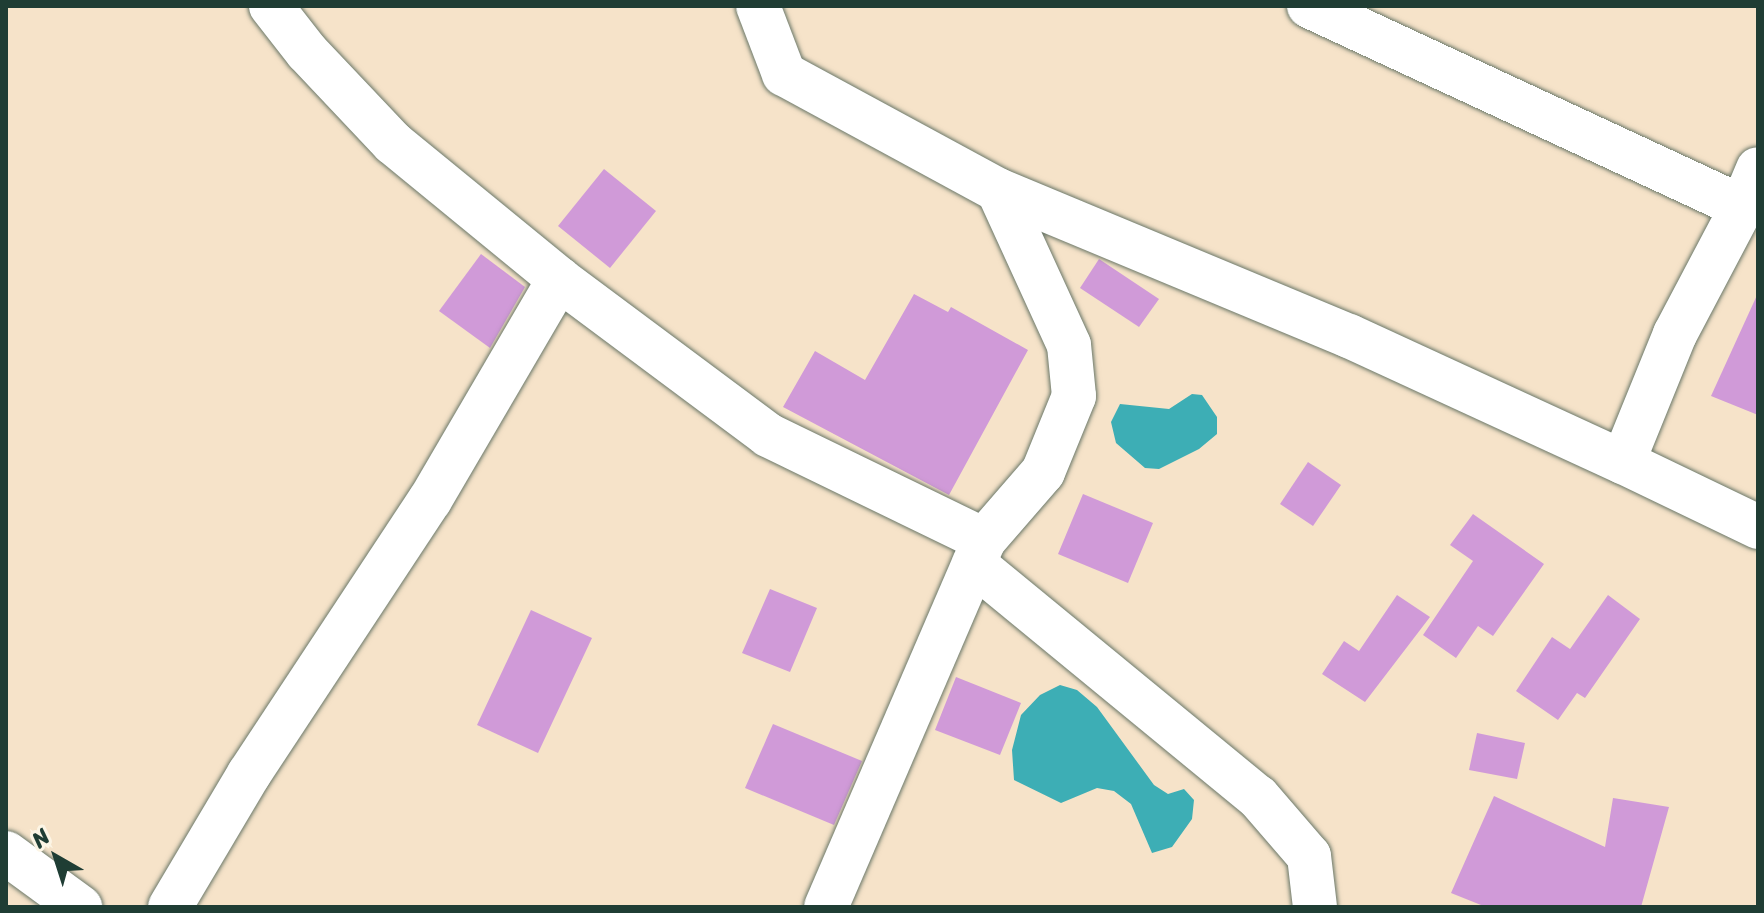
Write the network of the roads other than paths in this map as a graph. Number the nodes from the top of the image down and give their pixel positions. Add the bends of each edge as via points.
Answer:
1 (271, 6) edge
2 (758, 6) edge
3 (1309, 6) edge
4 (1750, 188) edge
5 (998, 190) junction
6 (559, 279) junction
7 (1623, 462) junction
8 (1758, 527) edge
9 (979, 552) junction
10 (6, 853) edge
11 (80, 907) edge
12 (170, 907) edge
13 (826, 907) edge
14 (1315, 907) edge

1 - 6 street via 393,143
2 - 5 street via 784,74
3 - 4 street
4 - 7 street via 1675,334
5 - 7 street via 1349,336
5 - 9 street via 1069,345 1074,396 1043,472
6 - 9 street via 768,435
6 - 12 street via 430,500 249,774
7 - 8 street
9 - 13 street
9 - 14 street via 1258,797 1309,856
10 - 11 street

